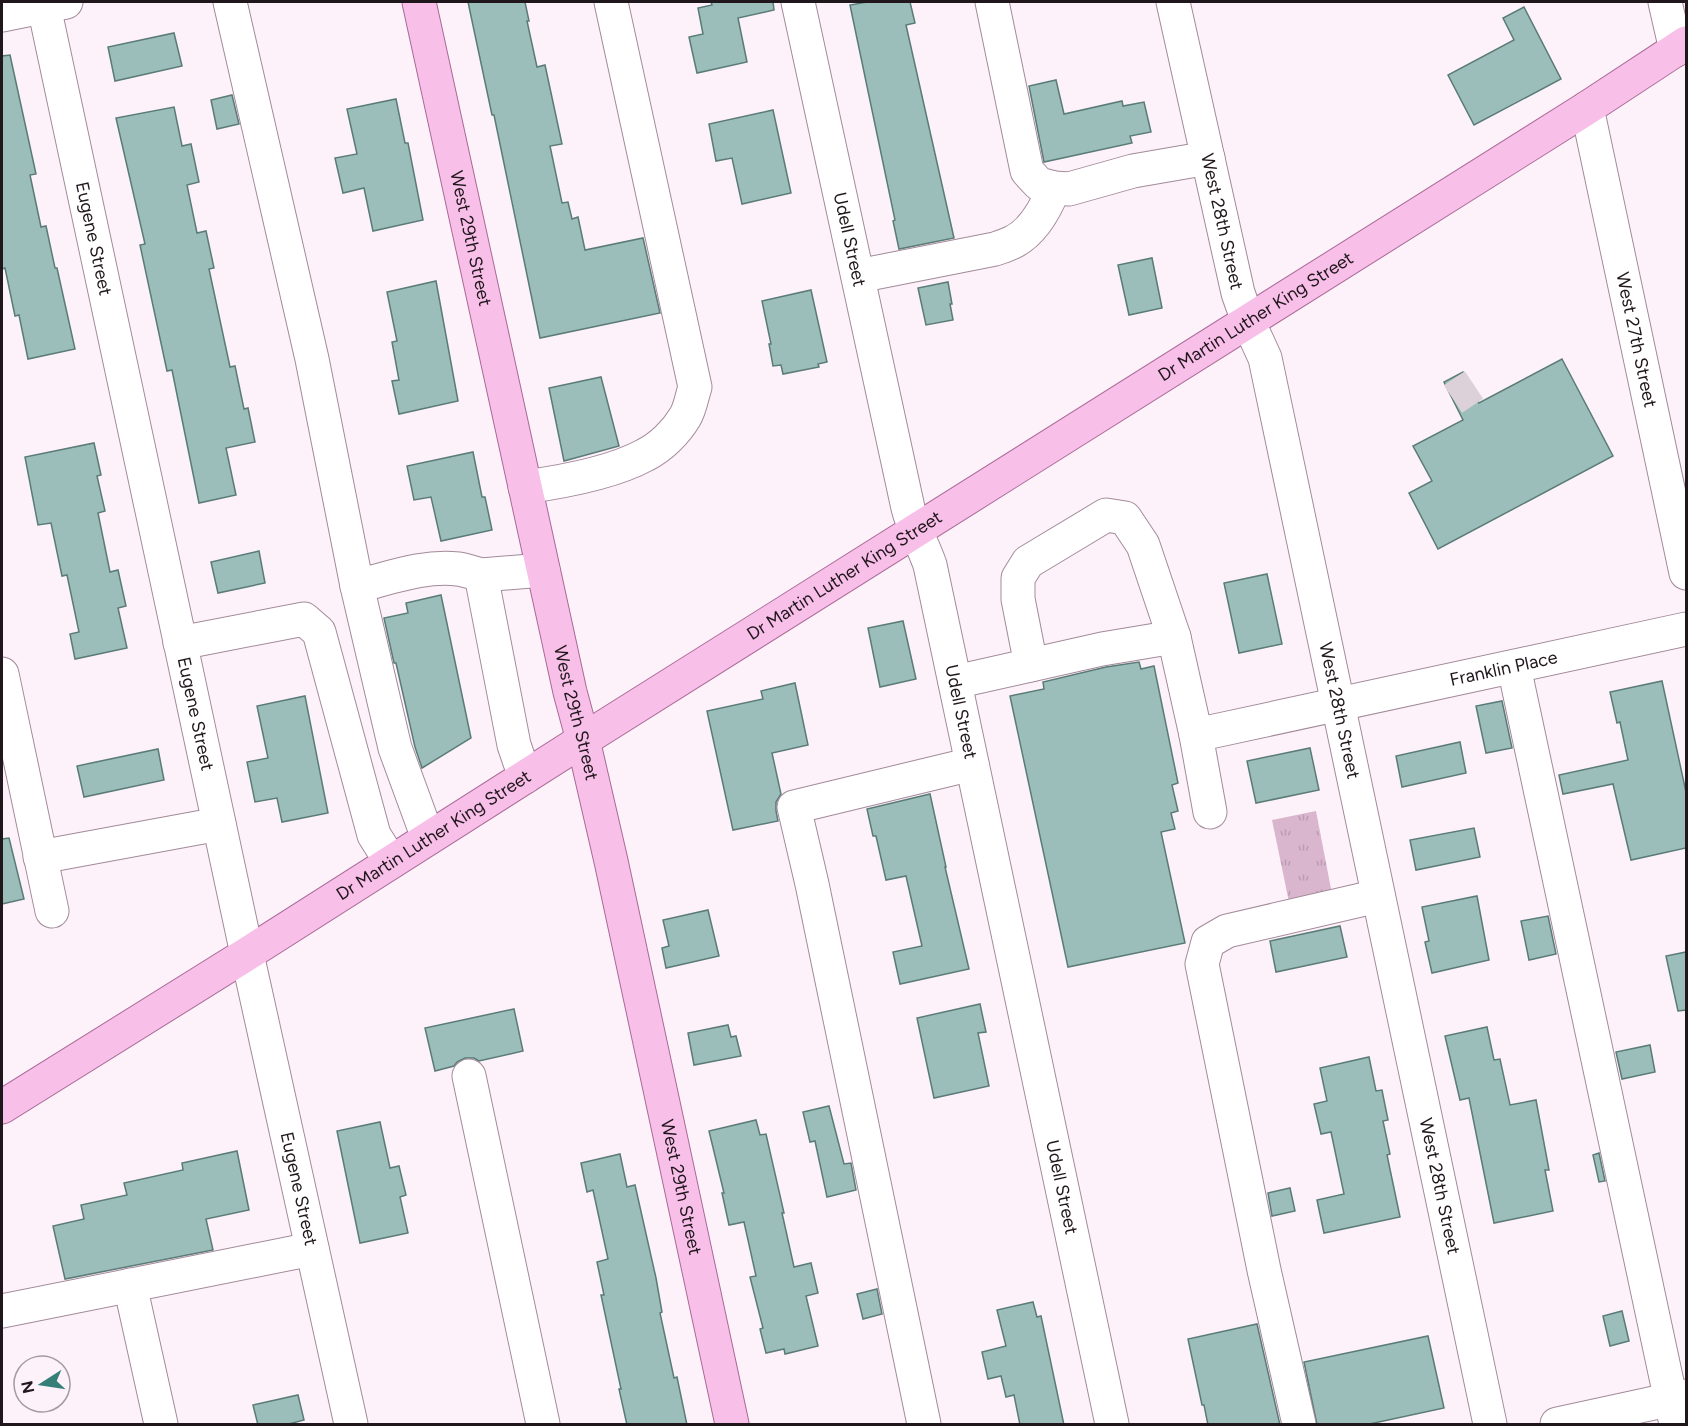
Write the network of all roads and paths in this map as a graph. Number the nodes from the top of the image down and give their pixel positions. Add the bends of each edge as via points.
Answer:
1 (230, 2) edge
2 (419, 2) edge
3 (611, 2) edge
4 (798, 2) edge
5 (992, 2) edge
6 (1173, 2) edge
7 (1665, 2) edge
8 (51, 3) edge
9 (2, 15) edge
10 (1681, 47) edge
11 (1587, 108) junction
12 (1208, 158) junction
13 (1054, 188) junction
14 (858, 276) junction
15 (1248, 321) junction
16 (525, 488) junction
17 (914, 531) junction
18 (543, 570) junction
19 (1686, 573) edge
20 (481, 574) junction
21 (357, 586) junction
22 (1686, 629) edge
23 (1174, 637) junction
24 (180, 643) junction
25 (1031, 665) junction
26 (1514, 667) junction
27 (2, 674) edge
28 (955, 682) junction
29 (1329, 707) junction
30 (1196, 735) junction
31 (583, 740) junction
32 (972, 764) junction
33 (525, 777) junction
34 (1210, 812) dead end
35 (219, 824) junction
36 (428, 838) junction
37 (40, 857) junction
38 (391, 862) junction
39 (1378, 896) junction
40 (52, 911) dead end
41 (248, 954) junction
42 (469, 1076) dead end
43 (2, 1107) edge
44 (312, 1249) junction
45 (130, 1285) junction
46 (2, 1311) edge
47 (1678, 1407) edge
48 (161, 1425) edge
49 (351, 1425) edge
50 (543, 1425) edge
51 (732, 1425) edge
52 (924, 1425) edge
53 (1112, 1425) edge
54 (1299, 1425) edge
55 (1490, 1425) edge
56 (1557, 1425) edge

1 - 21 street via 312,358
2 - 16 main road, West 29th Street
3 - 16 street via 695,387 687,415 673,433 647,454 618,467
4 - 14 street, Udell Street
5 - 13 street via 1027,171 1040,184
6 - 12 street, West 28th Street
7 - 10 street
8 - 9 street
8 - 24 street, Eugene Street
10 - 11 main road, Dr Martin Luther King Street
11 - 15 main road, Dr Martin Luther King Street
11 - 19 street, West 27th Street
12 - 13 street via 1133,171 1069,189
12 - 15 street, West 28th Street via 1238,293
13 - 14 street via 1036,222 1015,242
14 - 17 street, Udell Street
15 - 17 main road, Dr Martin Luther King Street
15 - 29 street, West 28th Street via 1265,358
16 - 18 main road, West 29th Street
17 - 28 street, Udell Street via 930,565
17 - 31 main road, Dr Martin Luther King Street
18 - 20 street
18 - 31 main road, West 29th Street
20 - 21 street via 432,568
20 - 33 street via 514,744
21 - 36 street via 395,748
22 - 26 street, Franklin Place
23 - 25 street
23 - 25 street via 1143,546 1125,518 1106,515 1028,562 1018,578 1018,599
23 - 30 street
24 - 35 street, Eugene Street
24 - 38 street via 304,619 319,632 374,834
25 - 28 street
26 - 29 street, Franklin Place
26 - 47 street
27 - 37 street
28 - 32 street, Udell Street
29 - 30 street, Franklin Place
29 - 39 street, West 28th Street
30 - 34 street
31 - 33 main road, Dr Martin Luther King Street
31 - 51 main road, West 29th Street
32 - 52 street via 794,807
32 - 53 street, Udell Street
33 - 36 main road, Dr Martin Luther King Street
35 - 37 street
35 - 41 street, Eugene Street
36 - 38 main road, Dr Martin Luther King Street
37 - 40 street
38 - 41 main road, Dr Martin Luther King Street
39 - 54 street via 1227,931 1208,942 1202,964
39 - 55 street, West 28th Street
41 - 43 main road, Dr Martin Luther King Street
41 - 44 street, Eugene Street
42 - 50 street
44 - 45 street
44 - 49 street, Eugene Street
45 - 46 street
45 - 48 street
47 - 56 street

